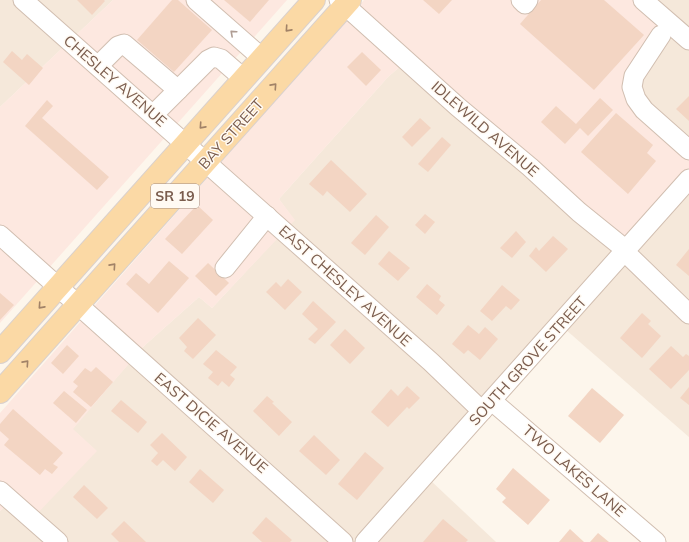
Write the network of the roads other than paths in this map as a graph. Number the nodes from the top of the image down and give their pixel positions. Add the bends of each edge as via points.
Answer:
1 (23, 0) edge
2 (196, 0) edge
3 (314, 0) edge
4 (520, 0) edge
5 (528, 0) edge
6 (643, 0) edge
7 (345, 2) edge
8 (661, 35) dead end
9 (689, 40) edge
10 (262, 58) junction
11 (98, 66) junction
12 (244, 79) junction
13 (178, 90) junction
14 (153, 115) junction
15 (186, 144) junction
16 (689, 150) edge
17 (206, 162) junction
18 (689, 178) edge
19 (266, 216) junction
20 (0, 235) edge
21 (626, 251) junction
22 (225, 268) dead end
23 (59, 286) junction
24 (78, 304) junction
25 (689, 314) edge
26 (0, 352) edge
27 (0, 392) edge
28 (487, 406) junction
29 (0, 491) edge
30 (58, 542) edge
31 (343, 542) edge
32 (365, 542) edge
33 (656, 542) edge

1 - 11 street, CHESLEY AVENUE
10 -> 2 street
3 -> 10 main road, BAY STREET / SR 19
4 - 5 street via 525,4
6 - 9 street
17 -> 7 main road, BAY STREET / SR 19
7 - 21 street, IDLEWILD AVENUE via 458,107
8 - 16 street via 634,76 632,87 636,99 644,110
10 - 12 main road, BAY STREET / SR 19
11 - 13 street via 118,46 124,44
11 - 14 street, CHESLEY AVENUE
12 - 13 street via 221,59 214,57
12 -> 15 main road, BAY STREET / SR 19
13 - 14 street
14 - 15 street, CHESLEY AVENUE
15 - 17 street, CHESLEY AVENUE
15 - 23 main road, BAY STREET / SR 19
17 - 19 street, EAST CHESLEY AVENUE
24 -> 17 main road, BAY STREET / SR 19
18 - 21 street, SOUTH GROVE STREET
19 - 22 street
19 - 28 street, EAST CHESLEY AVENUE via 431,362
20 - 23 street, EAST DICIE AVENUE
21 - 25 street, IDLEWILD AVENUE
21 - 28 street, SOUTH GROVE STREET
23 - 24 street, EAST DICIE AVENUE
23 -> 26 main road, BAY STREET / SR 19
27 -> 24 main road, BAY STREET / SR 19
24 - 31 street, EAST DICIE AVENUE
28 - 32 street, SOUTH GROVE STREET
28 - 33 street, TWO LAKES LANE
29 - 30 street

